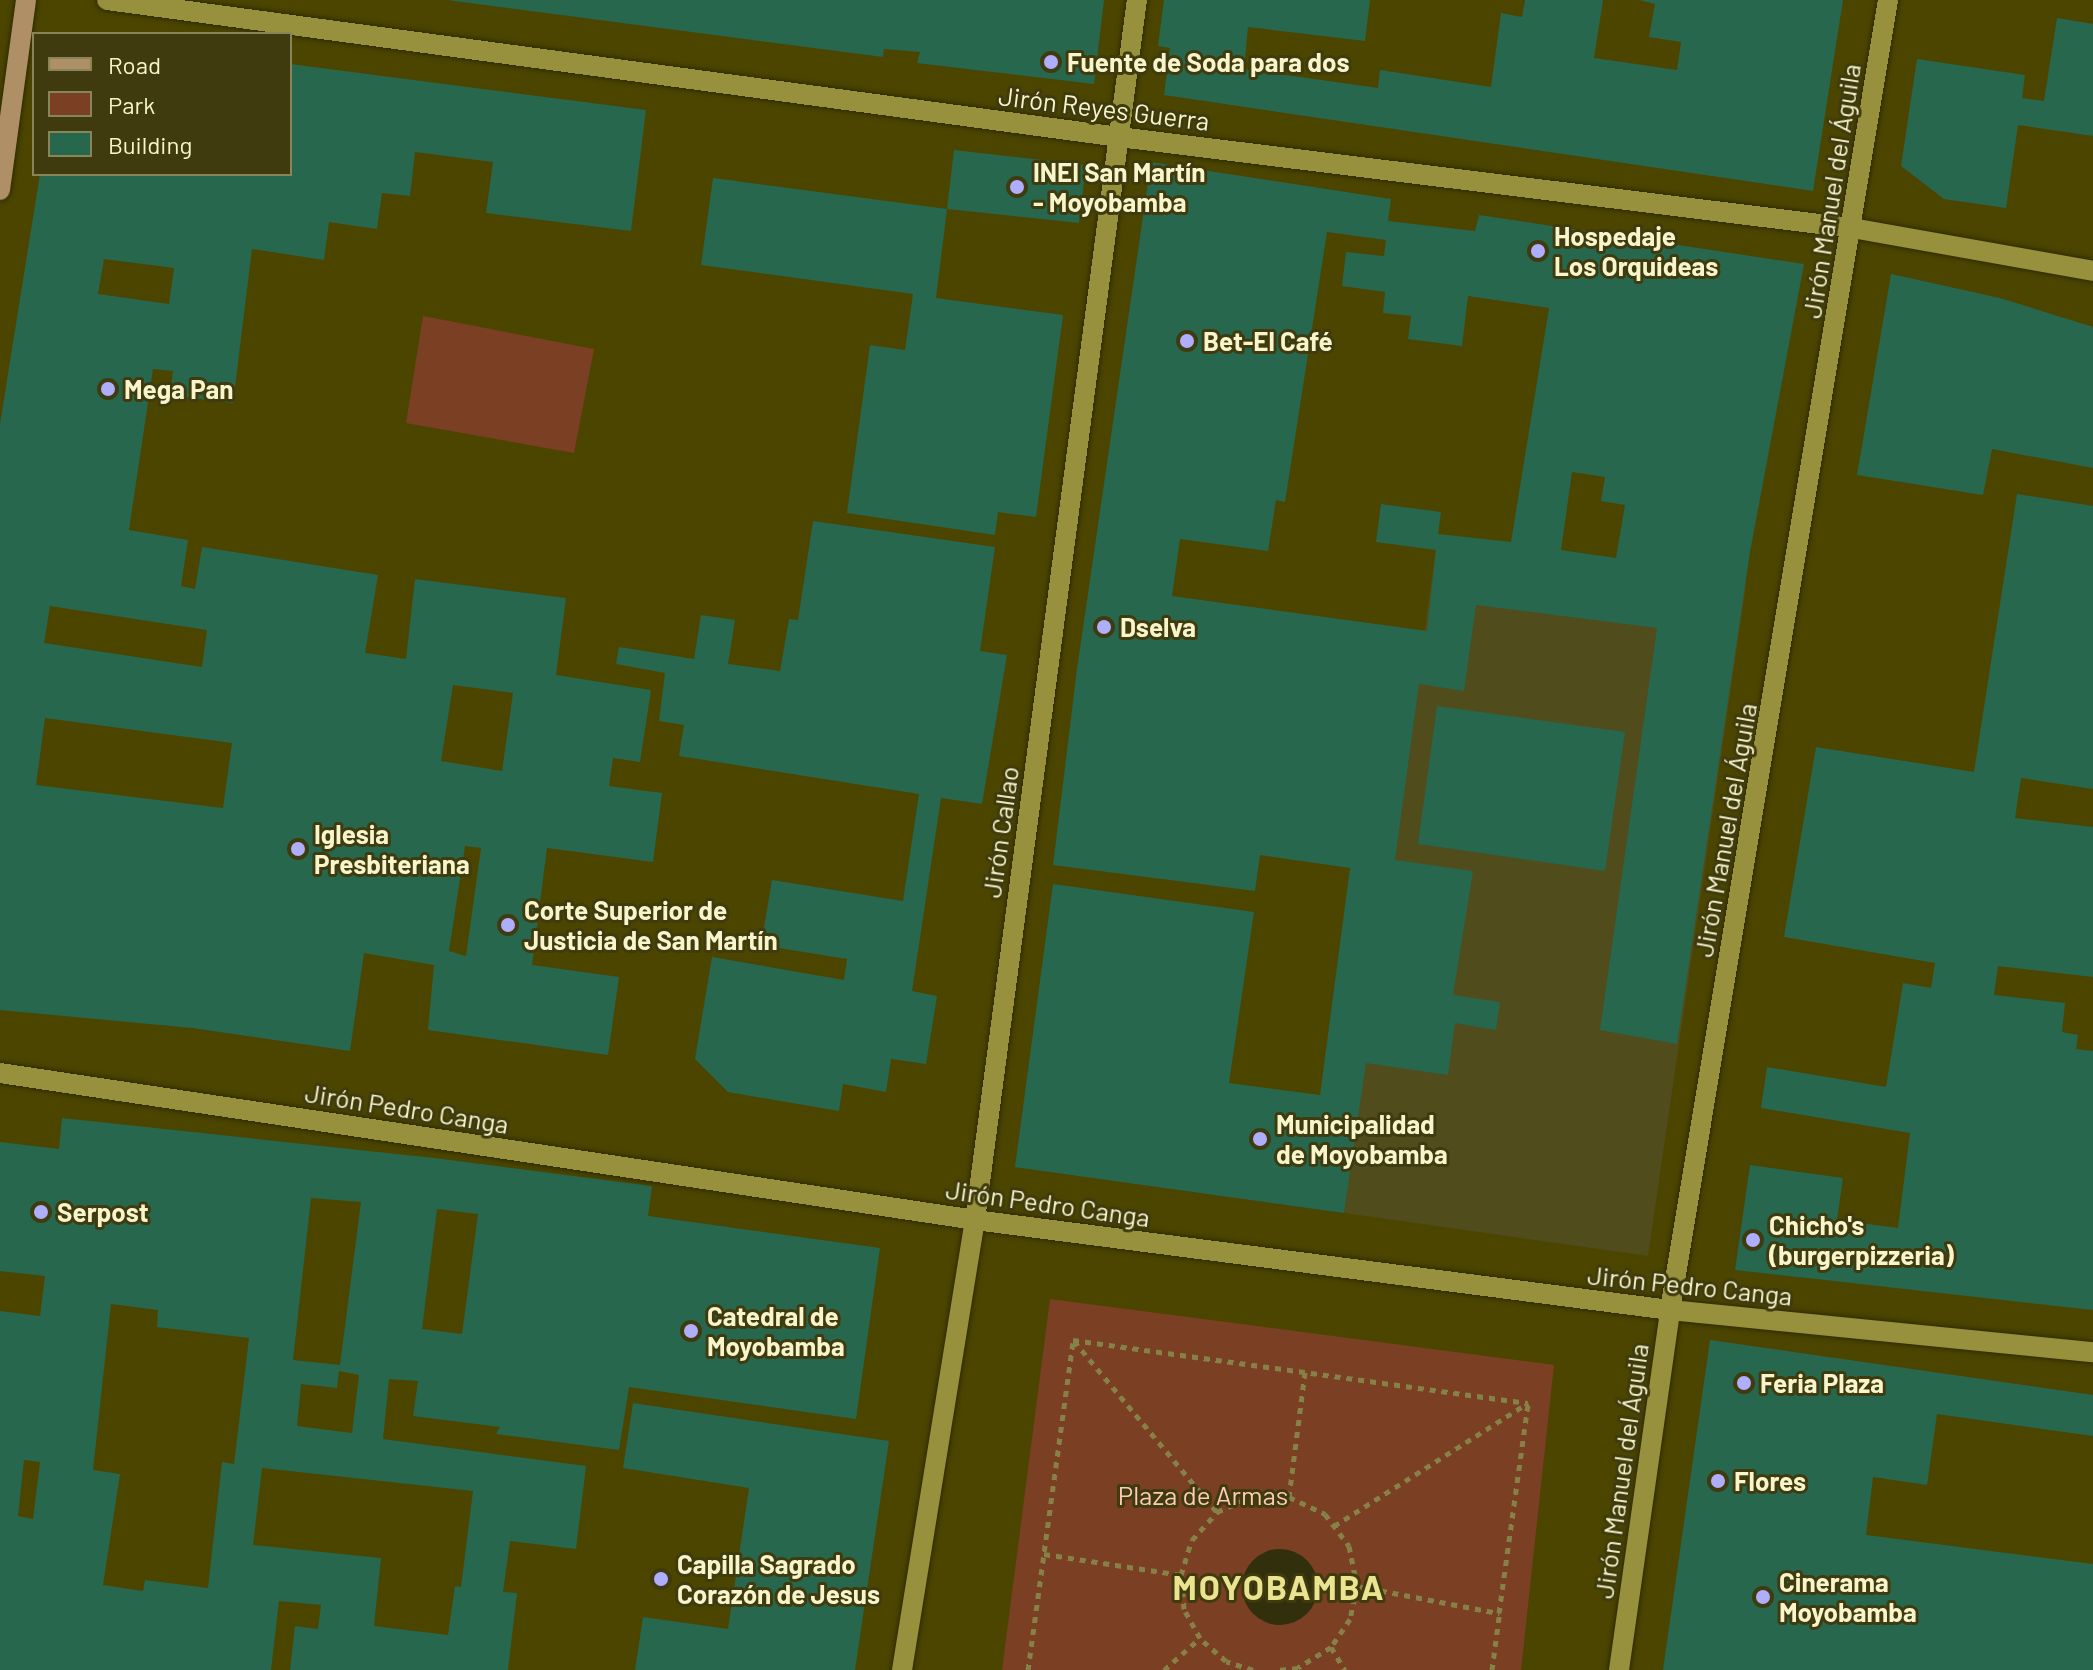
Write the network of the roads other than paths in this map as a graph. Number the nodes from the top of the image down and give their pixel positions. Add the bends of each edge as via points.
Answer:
1 (26, 0) edge
2 (107, 0) edge
3 (1137, 0) edge
4 (1888, 0) edge
5 (1119, 137) junction
6 (0, 190) edge
7 (1852, 228) junction
8 (2093, 271) edge
9 (0, 1073) edge
10 (975, 1220) junction
11 (1670, 1310) junction
12 (2093, 1352) edge
13 (902, 1670) edge
14 (1619, 1670) edge

1 - 6 main road
2 - 5 street, Jirón Reyes Guerra
3 - 5 street, Jirón Callao
4 - 7 street, Jirón Manuel del Águila
5 - 7 street, Jirón Reyes Guerra
5 - 10 street, Jirón Callao
7 - 8 street, Jirón Reyes Guerra
7 - 11 street, Jirón Manuel del Águila
9 - 10 street, Jirón Pedro Canga
10 - 11 street, Jirón Pedro Canga
10 - 13 street, Jirón Callao
11 - 12 street, Jirón Pedro Canga
11 - 14 street, Jirón Manuel del Águila

